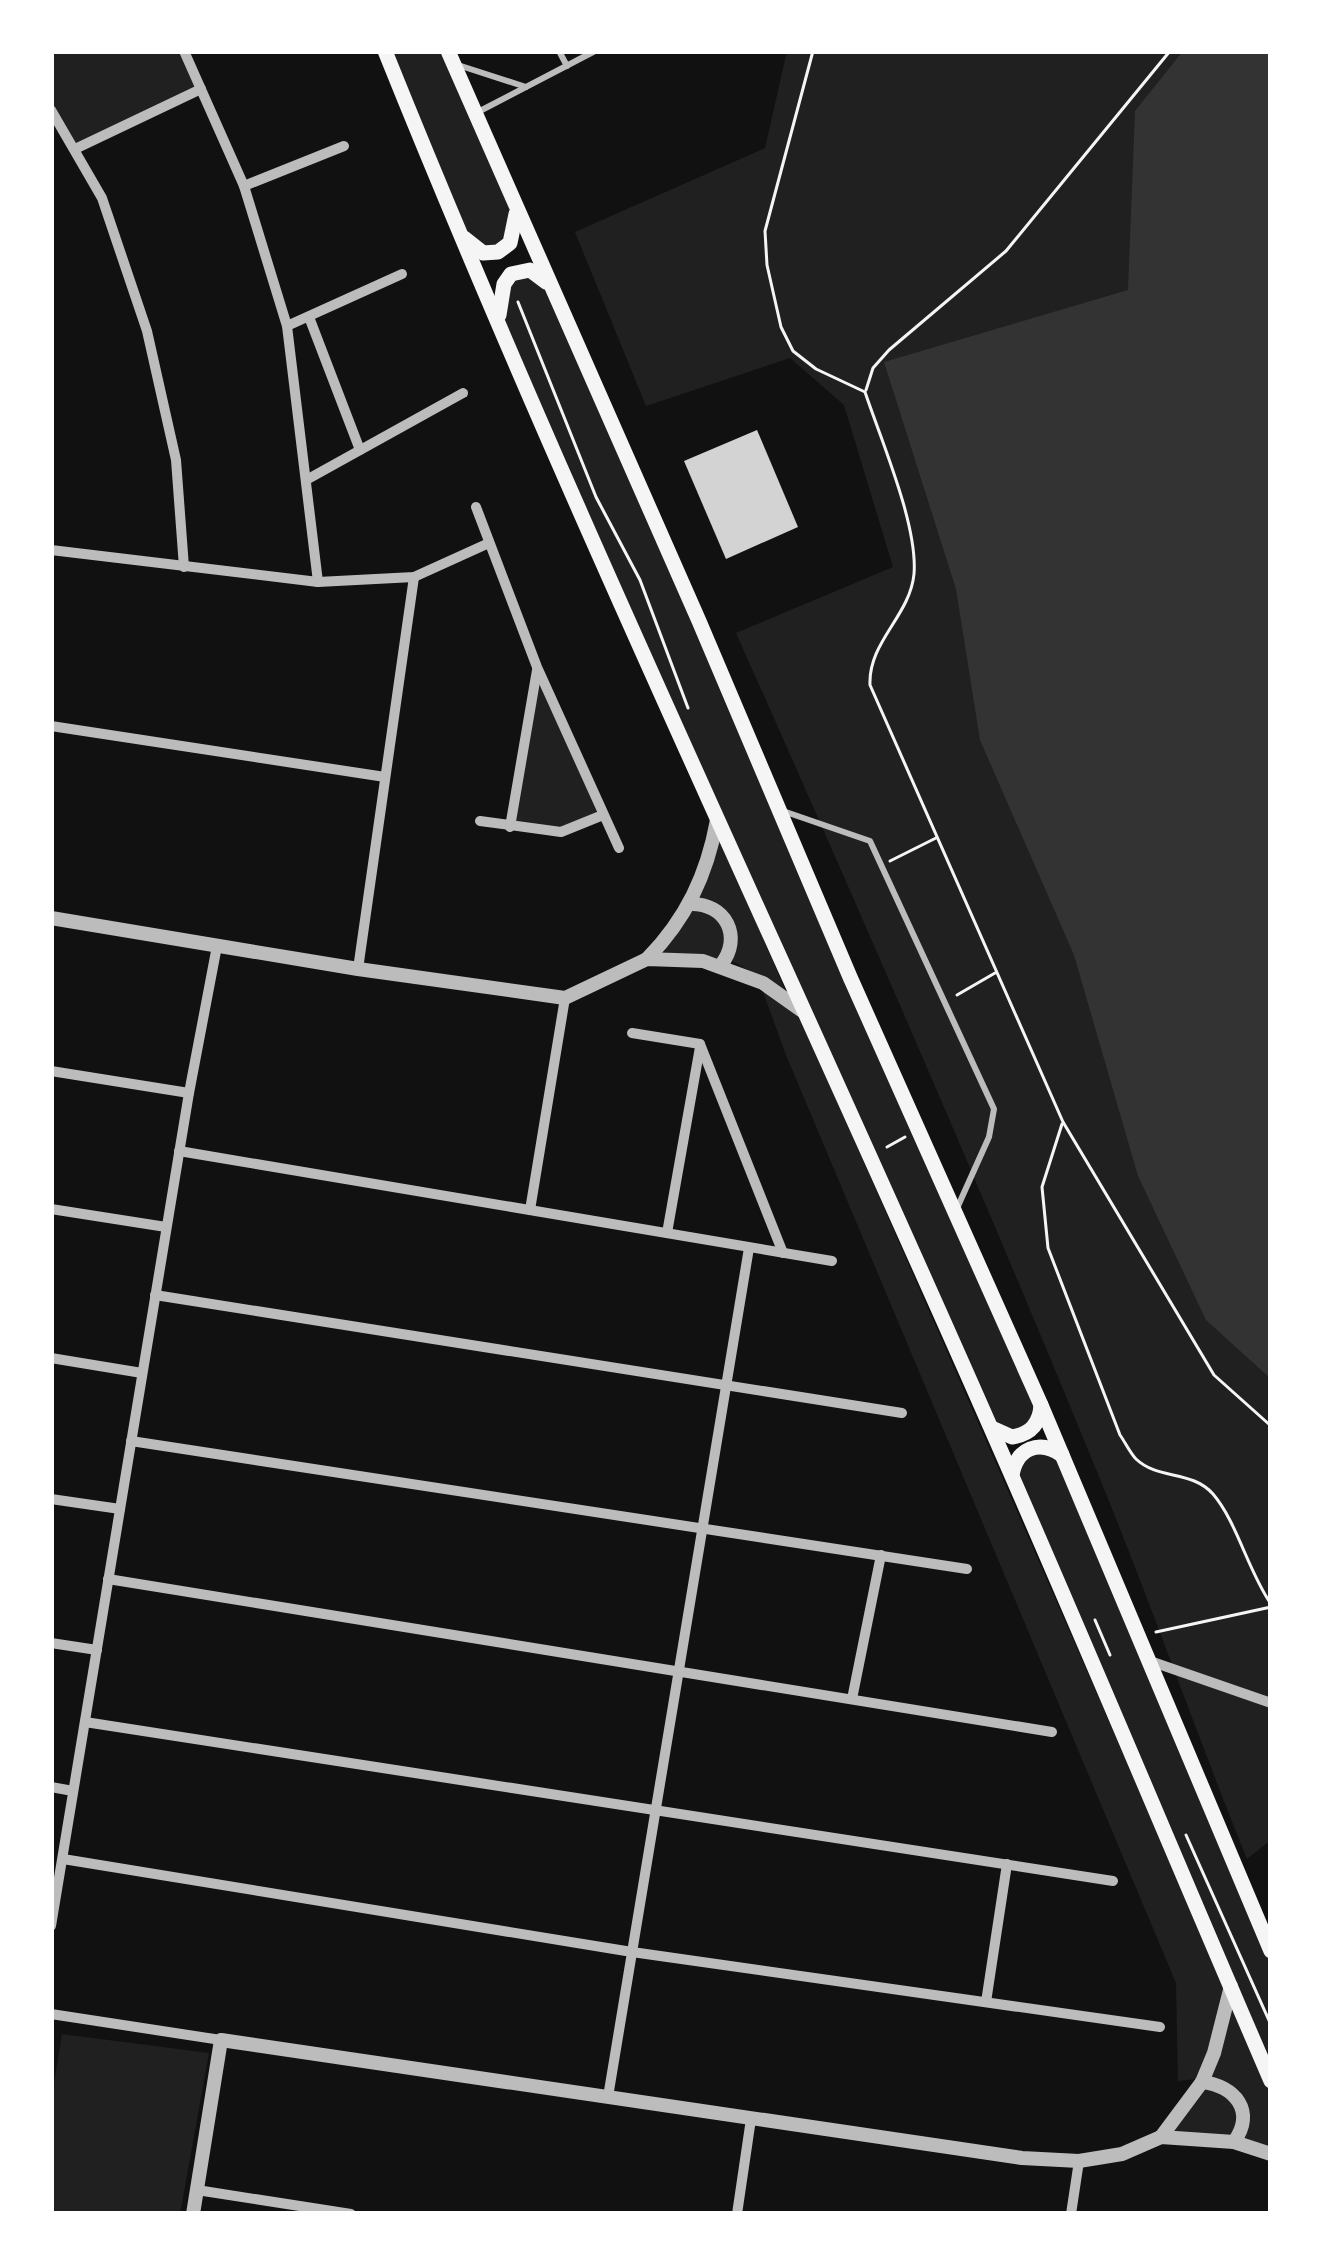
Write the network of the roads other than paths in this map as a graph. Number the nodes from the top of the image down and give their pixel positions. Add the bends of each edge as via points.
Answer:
1 (386, 51) edge
2 (559, 51) edge
3 (596, 51) edge
4 (188, 52) edge
5 (450, 57) edge
6 (567, 66) junction
7 (526, 87) junction
8 (201, 89) junction
9 (51, 110) edge
10 (473, 114) junction
11 (344, 146) dead end
12 (75, 149) junction
13 (244, 186) junction
14 (517, 209) junction
15 (458, 232) junction
16 (402, 274) dead end
17 (555, 294) junction
18 (309, 317) junction
19 (499, 321) junction
20 (287, 326) junction
21 (463, 393) dead end
22 (360, 450) junction
23 (308, 479) junction
24 (476, 507) dead end
25 (489, 543) junction
26 (51, 550) edge
27 (184, 567) junction
28 (414, 577) junction
29 (318, 582) junction
30 (537, 667) junction
31 (51, 726) edge
32 (386, 777) junction
33 (778, 810) junction
34 (603, 815) junction
35 (717, 820) junction
36 (480, 821) dead end
37 (510, 826) junction
38 (619, 848) dead end
39 (690, 904) junction
40 (51, 918) edge
41 (218, 946) junction
42 (647, 959) junction
43 (721, 965) junction
44 (358, 969) junction
45 (565, 998) junction
46 (801, 1010) junction
47 (632, 1033) dead end
48 (700, 1044) junction
49 (51, 1071) edge
50 (189, 1093) junction
51 (179, 1151) junction
52 (51, 1209) edge
53 (530, 1210) junction
54 (954, 1214) junction
55 (166, 1227) junction
56 (667, 1233) junction
57 (749, 1248) junction
58 (783, 1252) junction
59 (832, 1261) dead end
60 (155, 1295) junction
61 (51, 1358) edge
62 (142, 1373) junction
63 (727, 1386) junction
64 (1041, 1406) junction
65 (902, 1413) dead end
66 (990, 1426) junction
67 (131, 1441) junction
68 (1062, 1455) junction
69 (1012, 1478) junction
70 (51, 1498) edge
71 (120, 1509) junction
72 (703, 1530) junction
73 (881, 1555) junction
74 (967, 1569) dead end
75 (108, 1579) junction
76 (51, 1643) edge
77 (97, 1650) junction
78 (1147, 1660) junction
79 (679, 1672) junction
80 (853, 1700) junction
81 (1271, 1703) edge
82 (85, 1722) junction
83 (1052, 1732) dead end
84 (51, 1787) edge
85 (73, 1791) junction
86 (656, 1812) junction
87 (63, 1859) junction
88 (1007, 1864) junction
89 (1113, 1881) dead end
90 (51, 1926) edge
91 (1271, 1951) edge
92 (632, 1952) junction
93 (1231, 1986) junction
94 (986, 2002) junction
95 (51, 2014) edge
96 (1160, 2027) dead end
97 (221, 2040) junction
98 (1271, 2081) edge
99 (1202, 2083) junction
100 (608, 2097) junction
101 (751, 2120) junction
102 (1161, 2137) junction
103 (1234, 2142) junction
104 (1271, 2154) edge
105 (1079, 2161) junction
106 (197, 2190) junction
107 (193, 2214) edge
108 (351, 2214) edge
109 (737, 2214) edge
110 (1071, 2214) edge

1 - 15 main road
2 - 6 lane
3 - 6 lane
4 - 8 street
5 - 7 lane
5 - 10 main road
6 - 7 lane
7 - 10 lane
8 - 12 street
8 - 13 street
9 - 12 street
10 - 14 main road
11 - 13 street
12 - 27 street via 102,198 147,331 176,460
13 - 20 street
14 - 15 main road via 510,243 498,252 483,253
14 - 17 main road
15 - 19 main road
16 - 18 street
17 - 19 main road via 530,270 511,274
17 - 33 main road
18 - 20 street
18 - 22 street
19 - 35 main road
20 - 23 street
21 - 22 street
22 - 23 street
23 - 29 street
24 - 25 street
25 - 28 street
25 - 30 street
26 - 27 street
27 - 29 street
28 - 29 street
28 - 32 street
30 - 34 street
30 - 37 street
31 - 32 street
32 - 44 street
33 - 54 main road
33 - 54 lane via 871,842 994,1109
34 - 37 street via 560,832
34 - 38 street
35 - 39 street
35 - 46 main road
36 - 37 street
39 - 42 street
39 - 43 street via 716,909 728,922 730,950
40 - 41 street
41 - 44 street
41 - 50 street
42 - 43 street
42 - 45 street
43 - 46 street
44 - 45 street
45 - 53 street
46 - 66 main road
47 - 48 street
48 - 56 street
48 - 58 street
49 - 50 street
50 - 51 street
51 - 53 street
51 - 55 street
52 - 55 street
53 - 56 street
54 - 64 main road
55 - 60 street
56 - 57 street
57 - 58 street
57 - 63 street
58 - 59 street
60 - 62 street
60 - 63 street
61 - 62 street
62 - 67 street
63 - 65 street
63 - 72 street
64 - 66 main road via 1021,1436
64 - 68 main road
66 - 69 main road
67 - 71 street
67 - 72 street
68 - 69 main road via 1028,1449
68 - 78 main road
69 - 93 main road
70 - 71 street
71 - 75 street
72 - 73 street
72 - 79 street
73 - 74 street
73 - 80 street
75 - 77 street
75 - 79 street
76 - 77 street
77 - 82 street
78 - 81 street
78 - 91 main road
79 - 80 street
79 - 86 street
80 - 83 street
82 - 85 street
82 - 86 street
84 - 85 street
85 - 87 street
86 - 88 street
86 - 92 street
87 - 90 street
87 - 92 street
88 - 89 street
88 - 94 street
92 - 94 street
92 - 100 street
93 - 98 main road
93 - 99 street
94 - 96 street
95 - 97 street
97 - 100 street
97 - 106 street
99 - 102 street
99 - 103 street via 1235,2094 1244,2111
100 - 101 street
101 - 105 street
101 - 109 street
102 - 103 street
102 - 105 street
103 - 104 street
105 - 110 street
106 - 107 street
106 - 108 street

